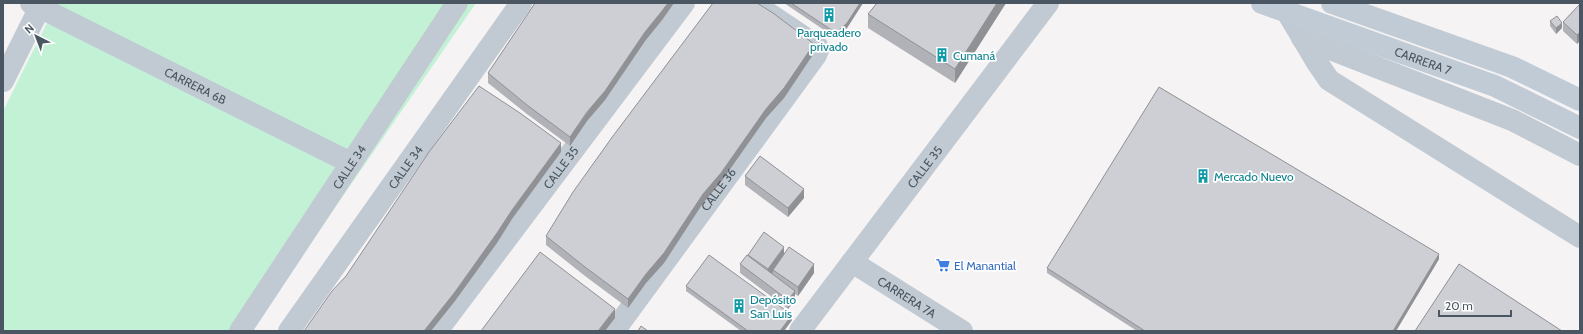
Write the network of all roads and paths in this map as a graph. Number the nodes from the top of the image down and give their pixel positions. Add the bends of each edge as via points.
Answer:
1 (457, 3) edge
2 (521, 3) edge
3 (684, 3) edge
4 (754, 3) edge
5 (1048, 3) edge
6 (1262, 3) edge
7 (1333, 3) edge
8 (38, 4) edge
9 (1287, 12) junction
10 (1302, 38) junction
11 (3, 81) edge
12 (1580, 100) edge
13 (1580, 128) edge
14 (1580, 155) edge
15 (351, 163) junction
16 (1580, 237) edge
17 (852, 262) junction
18 (240, 331) edge
19 (289, 331) edge
20 (437, 331) edge
21 (614, 331) edge
22 (800, 331) edge
23 (962, 331) edge

1 - 15 street, CALLE 34
2 - 19 street, CALLE 34
3 - 20 street, CALLE 35
4 - 21 street, CALLE 36 via 817,46 816,55
5 - 17 street, CALLE 35
6 - 9 main road, CARRERA 7
7 - 12 main road, CARRERA 7 via 1512,67
8 - 11 street
8 - 15 street, CARRERA 6B
9 - 10 street
9 - 13 main road, CARRERA 7 via 1495,86
10 - 14 street via 1512,120
10 - 16 street via 1329,80
15 - 18 street, CALLE 34
17 - 22 street, CALLE 35
17 - 23 street, CARRERA 7A

